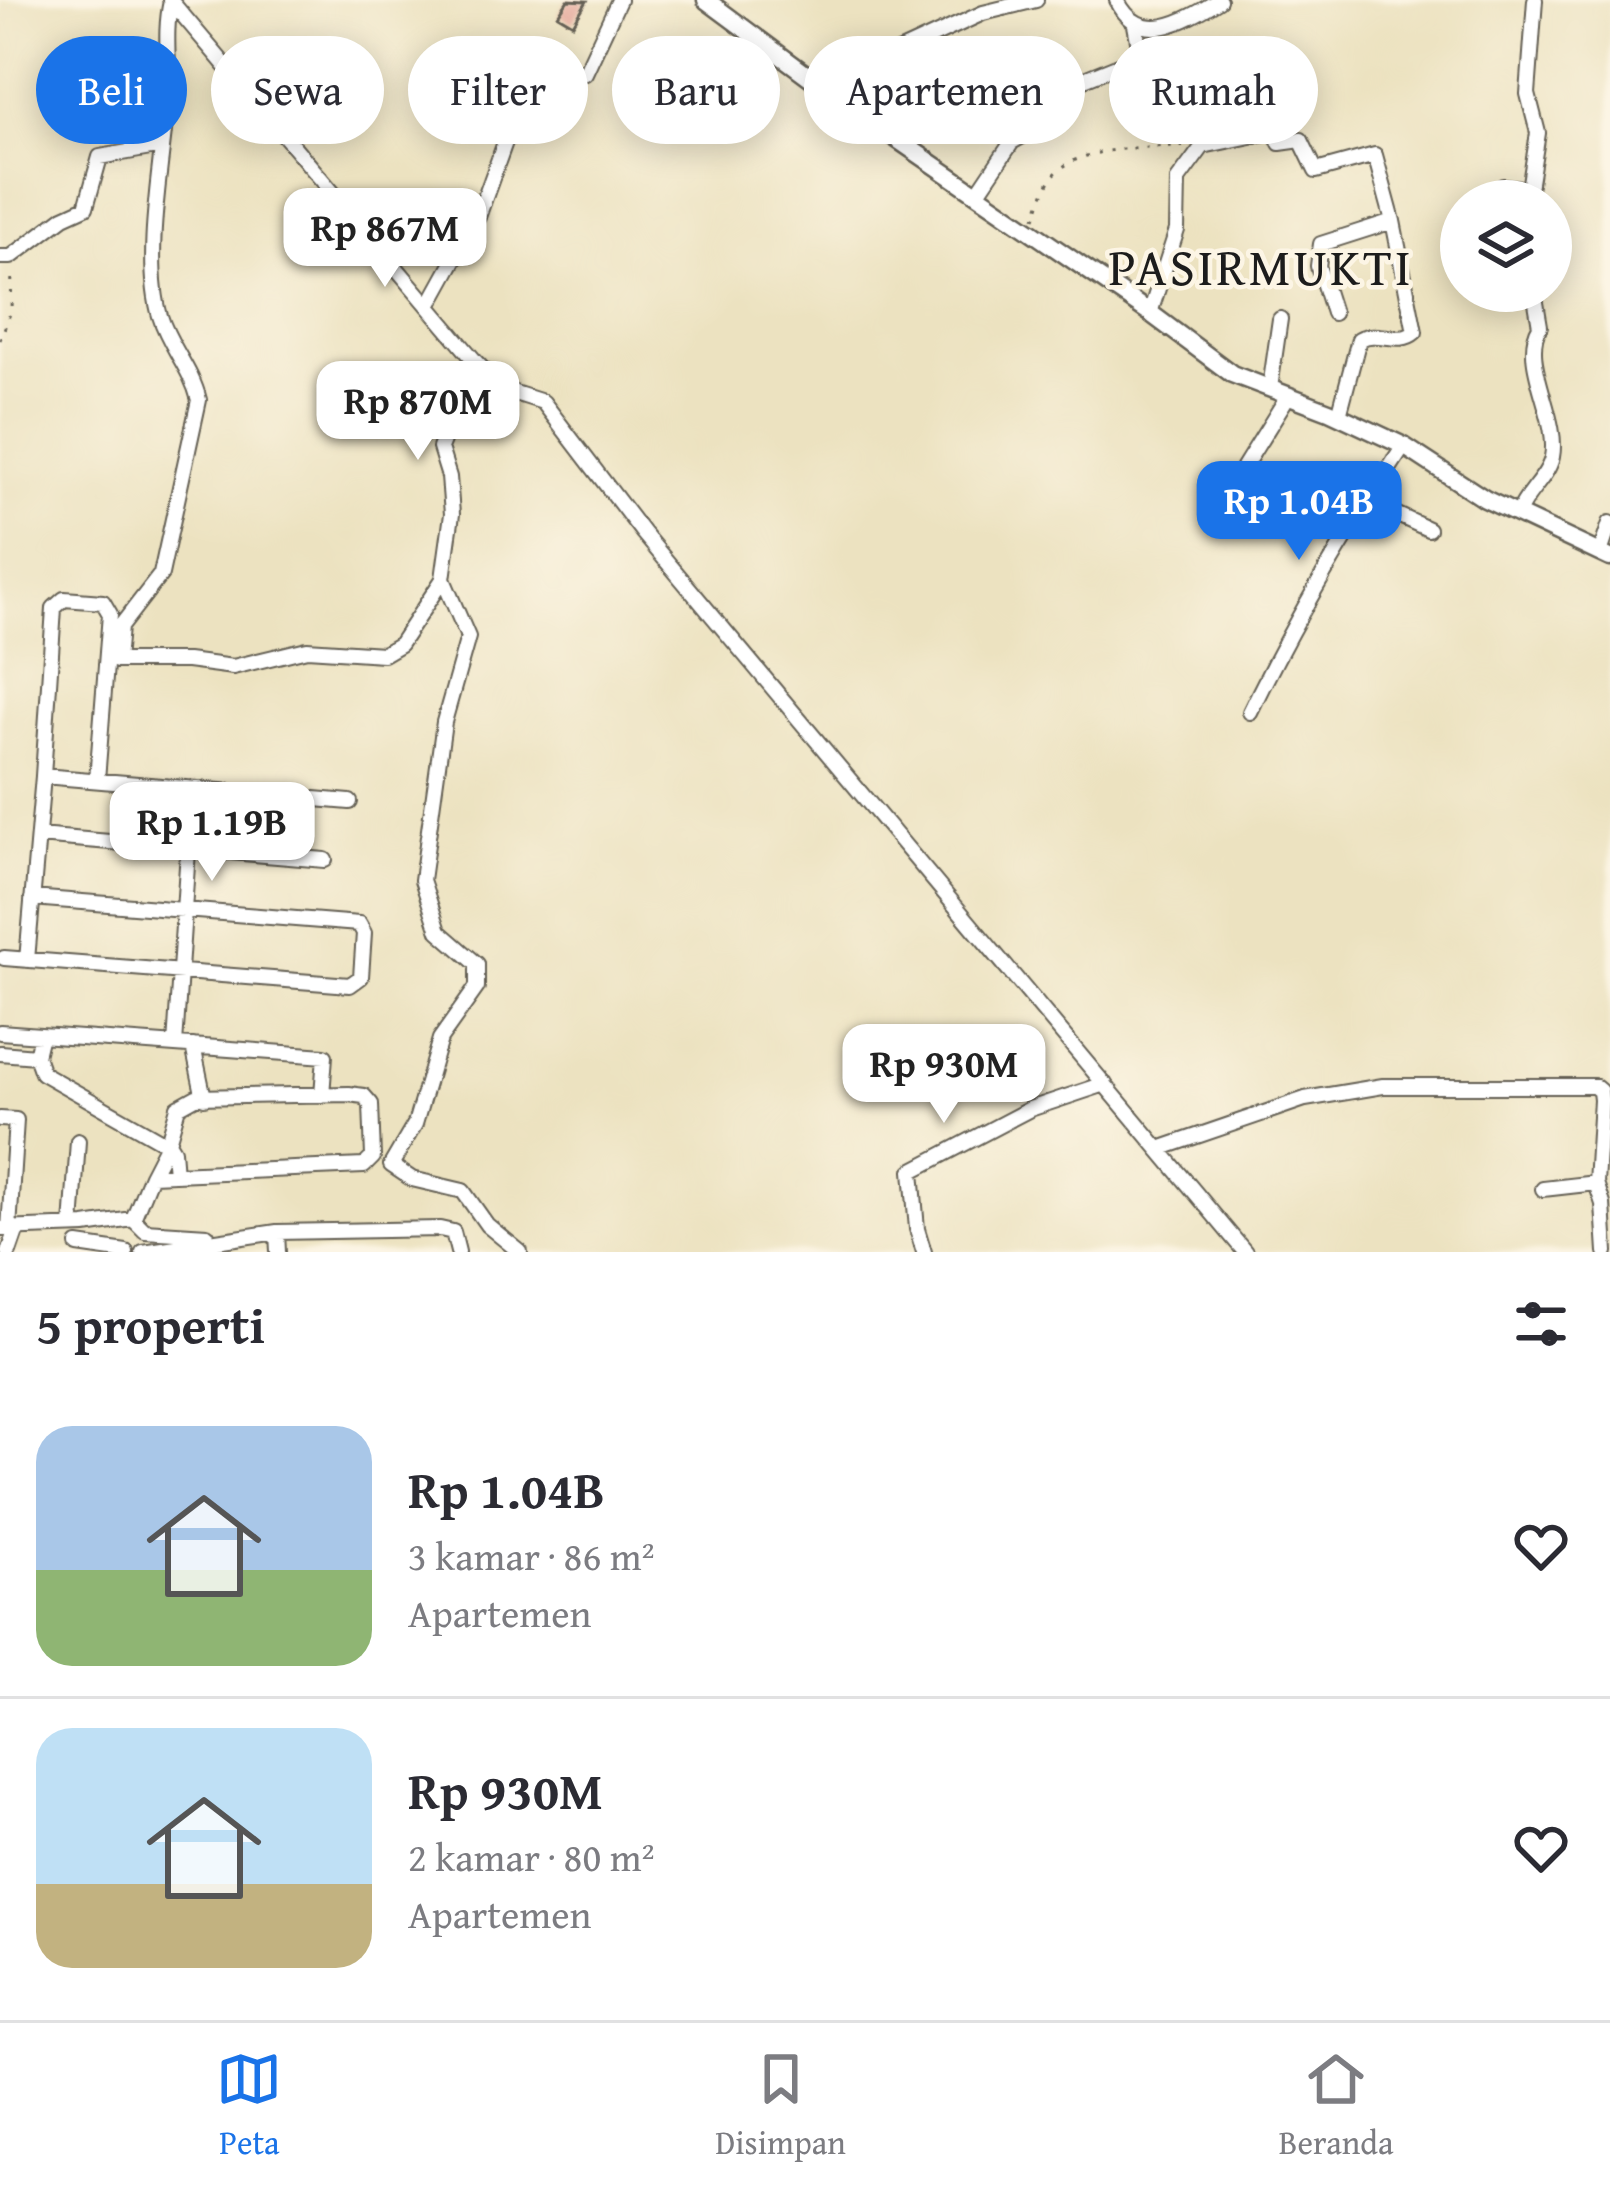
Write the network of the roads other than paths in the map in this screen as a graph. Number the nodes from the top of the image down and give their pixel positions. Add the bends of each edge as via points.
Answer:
1 (619, 0) edge
2 (706, 0) edge
3 (1036, 0) edge
4 (1117, 0) edge
5 (1219, 0) edge
6 (171, 1) edge
7 (1533, 1) edge
8 (1135, 25) junction
9 (933, 36) edge
10 (804, 73) edge
11 (904, 144) edge
12 (162, 146) junction
13 (1530, 180) edge
14 (976, 194) junction
15 (1393, 221) junction
16 (5, 257) edge
17 (430, 304) junction
18 (1538, 312) edge
19 (1150, 313) junction
20 (1333, 313) dead end
21 (1280, 319) dead end
22 (475, 361) junction
23 (1270, 388) junction
24 (1288, 396) junction
25 (1339, 415) junction
26 (1404, 446) junction
27 (1267, 501) dead end
28 (1367, 501) junction
29 (1518, 514) junction
30 (1610, 523) edge
31 (1428, 529) dead end
32 (1605, 555) edge
33 (443, 578) junction
34 (1250, 712) dead end
35 (43, 776) junction
36 (97, 780) junction
37 (193, 791) junction
38 (350, 802) dead end
39 (38, 836) junction
40 (190, 849) junction
41 (325, 860) dead end
42 (32, 898) junction
43 (185, 910) junction
44 (4, 958) dead end
45 (27, 960) junction
46 (180, 973) junction
47 (0, 1032) edge
48 (41, 1035) junction
49 (175, 1045) junction
50 (194, 1046) junction
51 (0, 1053) edge
52 (36, 1056) junction
53 (1105, 1084) junction
54 (322, 1095) junction
55 (204, 1098) junction
56 (0, 1119) edge
57 (78, 1141) dead end
58 (168, 1143) junction
59 (1160, 1149) junction
60 (175, 1174) junction
61 (151, 1175) junction
62 (1596, 1183) junction
63 (1543, 1190) dead end
64 (134, 1219) junction
65 (79, 1226) junction
66 (9, 1229) edge
67 (277, 1232) junction
68 (251, 1235) junction
69 (77, 1249) edge
70 (9, 1252) edge
71 (126, 1252) edge
72 (143, 1252) edge
73 (278, 1252) edge
74 (458, 1252) edge
75 (520, 1252) edge
76 (924, 1252) edge
77 (1245, 1252) edge
78 (1606, 1252) edge

1 - 17 street via 585,73 538,71 526,84 478,218
2 - 10 main road
3 - 9 street
4 - 8 street
5 - 8 street via 1183,19
6 - 12 street
6 - 17 street
7 - 13 street via 1528,94 1538,133
8 - 14 street via 1141,56 1045,107
11 - 14 main road
12 - 16 street via 100,157 86,207
12 - 33 street via 156,293 199,400 161,574 120,627 117,661 233,667 307,649 382,654 400,644
14 - 19 main road
15 - 19 street via 1375,155 1316,171 1301,140 1280,143 1275,131 1203,146 1178,180 1177,230
15 - 20 street via 1321,244 1318,266
15 - 25 street via 1415,332 1359,339
17 - 22 street
18 - 29 street via 1533,339 1552,458
19 - 23 main road via 1232,374
21 - 23 street
22 - 33 street via 440,448 452,501
22 - 53 street via 502,389 542,402
23 - 24 main road
24 - 25 main road
24 - 27 street via 1237,478
25 - 26 main road
26 - 28 street
26 - 29 main road
28 - 31 street
28 - 34 street
29 - 32 main road
30 - 32 street
33 - 75 street via 468,649 444,722 422,880 439,931 477,964 477,987 440,1039 415,1124 391,1165 412,1179 463,1191
35 - 36 street
35 - 36 street via 54,608 64,599 103,602 110,614
35 - 39 street
36 - 37 street
37 - 38 street
37 - 40 street
39 - 40 street
39 - 42 street
40 - 41 street
40 - 43 street
42 - 43 street
42 - 45 street
43 - 46 street
43 - 46 street via 359,924 363,956 361,977 350,985
44 - 45 street
45 - 46 street
46 - 49 street
47 - 48 street
48 - 49 street
48 - 52 street
49 - 50 street
50 - 54 street via 325,1056
50 - 55 street
51 - 52 street
52 - 58 street via 42,1073
53 - 59 street
53 - 76 street via 1030,1109 912,1171
54 - 55 street
54 - 60 street via 364,1096 371,1104 373,1157 364,1166
55 - 58 street via 178,1107
56 - 66 street via 16,1120
57 - 65 street
58 - 60 street
58 - 61 street
59 - 62 street via 1305,1099 1383,1086 1594,1086 1601,1100
59 - 77 street
60 - 61 street
61 - 64 street
62 - 63 street
62 - 78 street
64 - 65 street
64 - 68 street via 164,1235
65 - 66 street
65 - 69 street
66 - 70 street
67 - 68 street
67 - 73 street
67 - 74 street via 440,1228 453,1232
68 - 72 street
69 - 71 street

